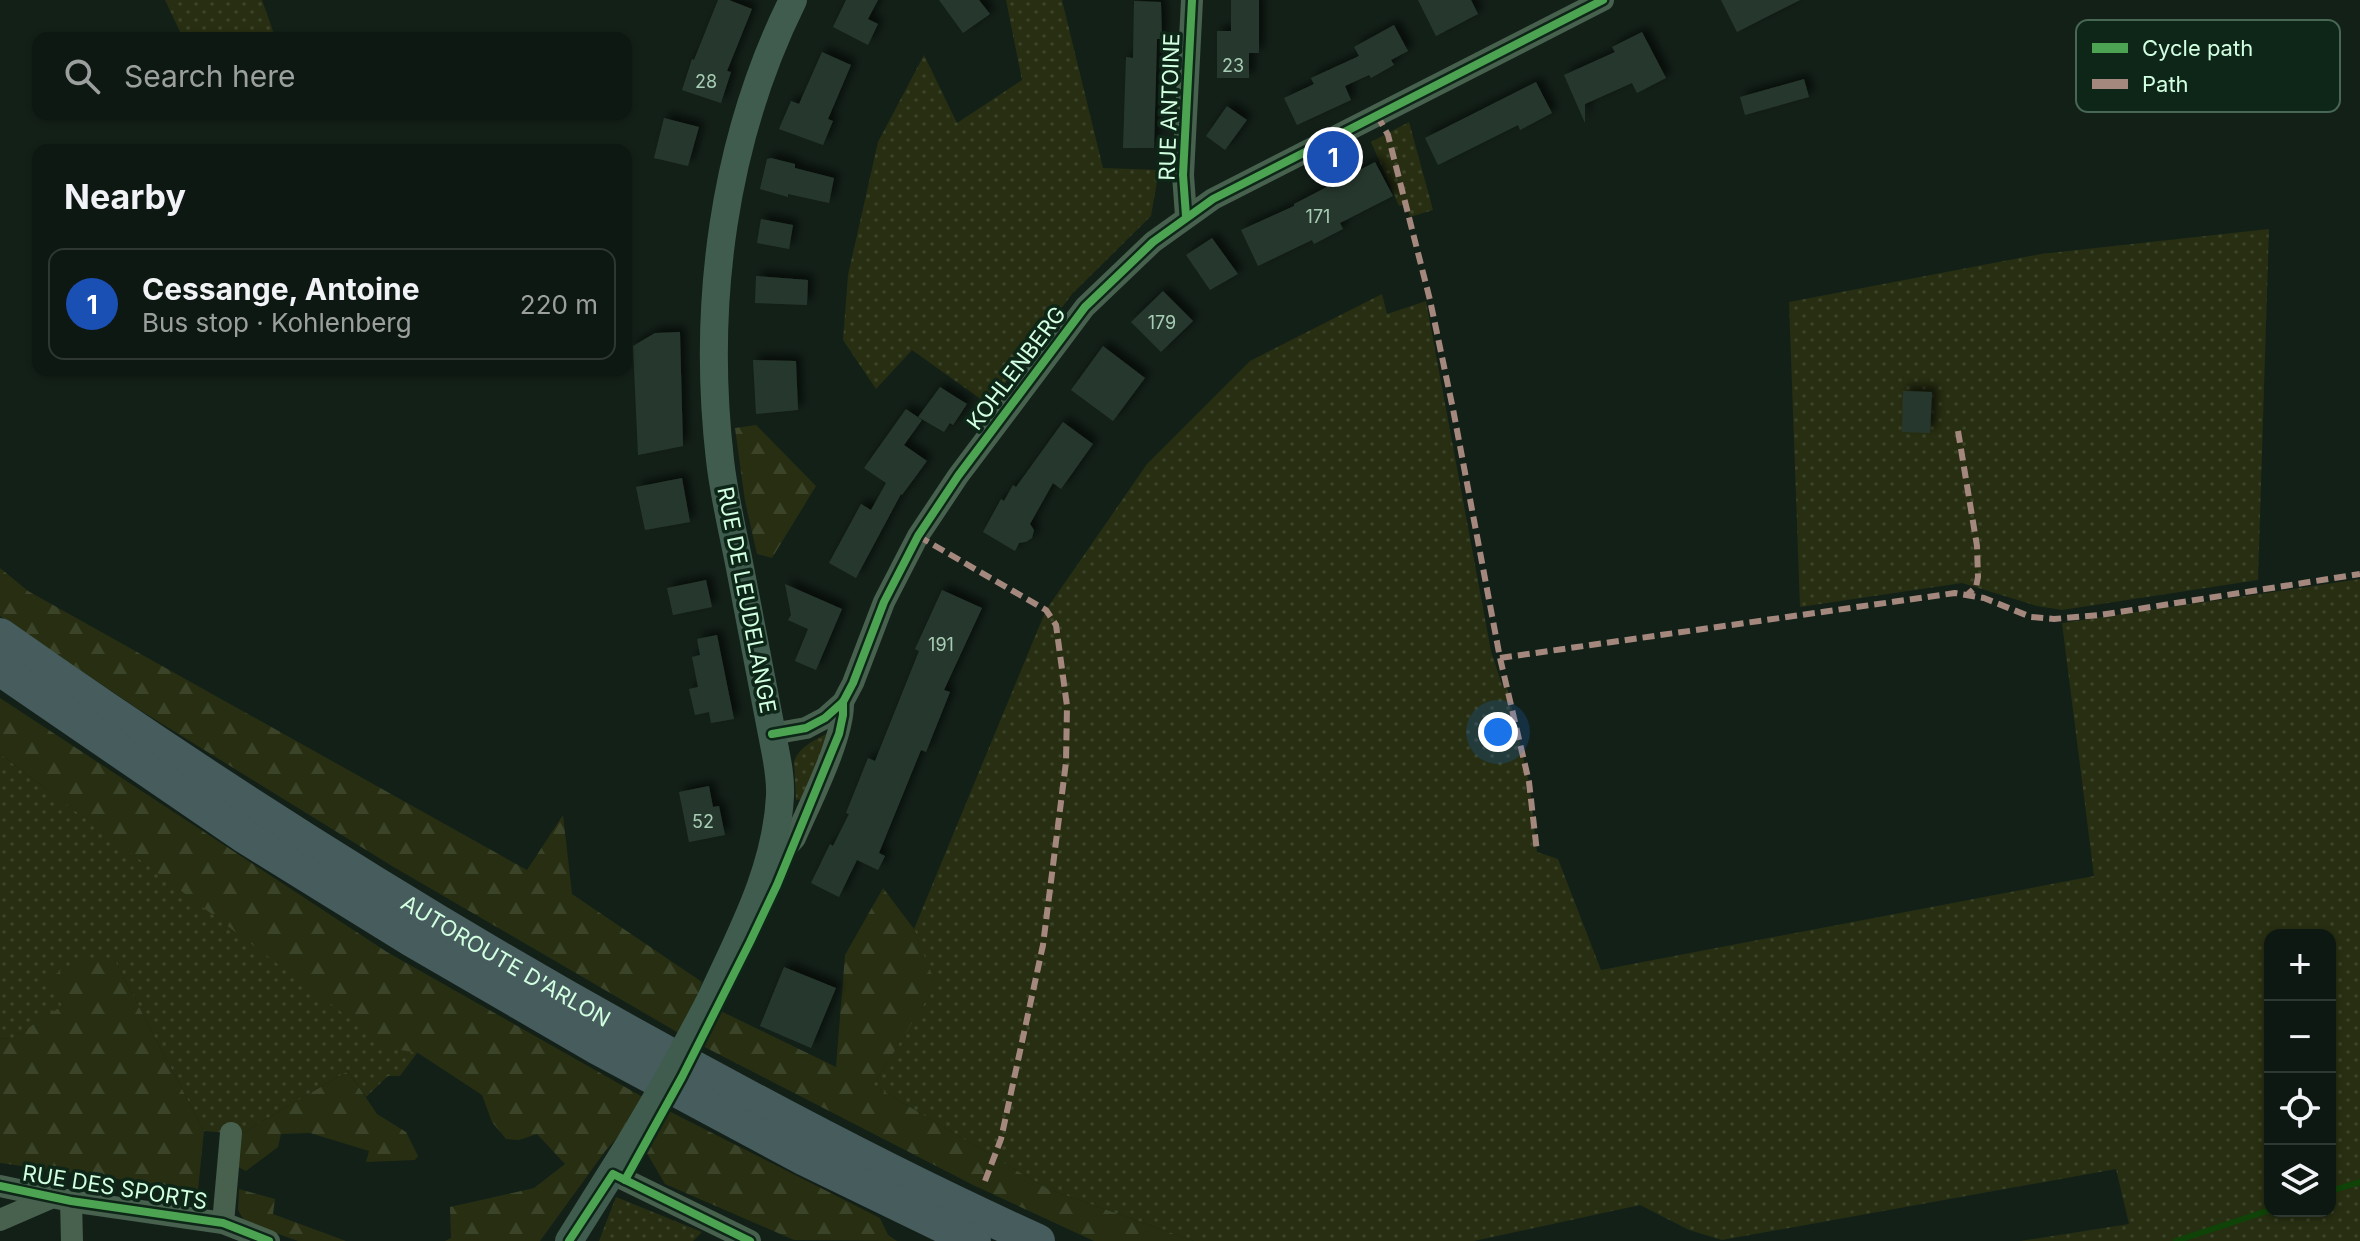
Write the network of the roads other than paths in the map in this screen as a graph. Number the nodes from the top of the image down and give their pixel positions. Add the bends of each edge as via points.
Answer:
1 (793, 0) edge
2 (1192, 0) edge
3 (1603, 0) edge
4 (1186, 216) junction
5 (0, 635) edge
6 (0, 669) edge
7 (843, 702) junction
8 (772, 734) junction
9 (772, 854) junction
10 (231, 1133) dead end
11 (613, 1174) junction
12 (0, 1186) edge
13 (62, 1199) junction
14 (0, 1220) edge
15 (223, 1223) junction
16 (72, 1241) edge
17 (269, 1241) edge
18 (569, 1241) edge
19 (750, 1241) edge
20 (974, 1241) edge
21 (1038, 1241) edge

1 - 8 main road, RUE DE LEUDELANGE via 751,106 727,200 713,358 720,463
2 - 4 street, RUE ANTOINE via 1183,175
3 - 4 street, KOHLENBERG
4 - 7 street, KOHLENBERG via 1085,307 958,476 918,536 884,602
5 - 21 highway, AUTOROUTE D'ARLON via 264,816 603,1020 819,1135
6 - 20 highway, AUTOROUTE D'ARLON via 244,836 412,940 625,1063
7 - 8 street, KOHLENBERG via 806,728
7 - 9 street via 839,734 795,838
8 - 9 main road, RUE DE LEUDELANGE via 780,793
9 - 11 main road, RUE DE LEUDELANGE, bridge via 708,1005
10 - 15 street
11 - 18 main road, RUE DE LEUDELANGE
11 - 19 street
12 - 13 street, RUE DES SPORTS
13 - 14 street, RUE DES SPORTS
13 - 15 street, RUE DES SPORTS
13 - 16 street
15 - 17 street, RUE DES SPORTS

